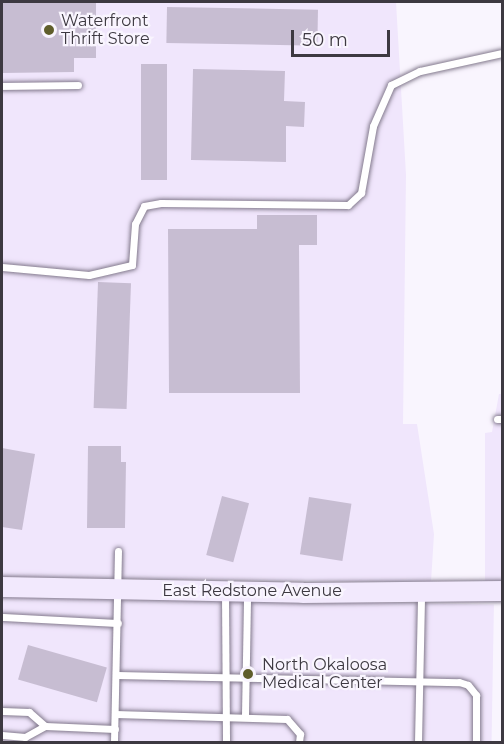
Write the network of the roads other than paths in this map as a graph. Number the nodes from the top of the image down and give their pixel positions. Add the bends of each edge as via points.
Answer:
1 (502, 53) edge
2 (2, 86) edge
3 (78, 86) dead end
4 (2, 267) edge
5 (118, 551) dead end
6 (2, 587) edge
7 (118, 590) junction
8 (421, 590) junction
9 (502, 591) edge
10 (225, 592) junction
11 (247, 592) junction
12 (2, 617) edge
13 (118, 623) junction
14 (117, 675) junction
15 (226, 677) junction
16 (245, 677) junction
17 (420, 681) junction
18 (2, 711) edge
19 (115, 714) junction
20 (245, 715) junction
21 (225, 717) junction
22 (45, 726) junction
23 (115, 729) junction
24 (2, 735) edge
25 (114, 742) edge
26 (226, 742) edge
27 (299, 742) edge
28 (418, 742) edge
29 (476, 742) edge

1 - 4 lane via 420,71 391,85 373,126 360,193 348,205 152,205 144,207 135,224 132,265 89,275
2 - 3 lane
5 - 7 lane
6 - 7 street, East Redstone Avenue
7 - 10 street, East Redstone Avenue
7 - 13 lane
8 - 9 street, East Redstone Avenue
8 - 11 street, East Redstone Avenue
8 - 17 lane
10 - 11 street, East Redstone Avenue
10 - 15 lane
11 - 16 lane
12 - 13 lane
13 - 14 lane
14 - 15 lane
14 - 19 lane
15 - 16 lane
15 - 21 lane
16 - 17 lane
16 - 20 lane
17 - 28 lane
17 - 29 lane via 468,685 476,695
18 - 22 lane via 28,712
19 - 21 lane
19 - 23 lane
20 - 21 lane
20 - 27 lane via 287,719 300,734
21 - 26 lane
22 - 23 lane
22 - 24 lane via 24,737
23 - 25 lane

